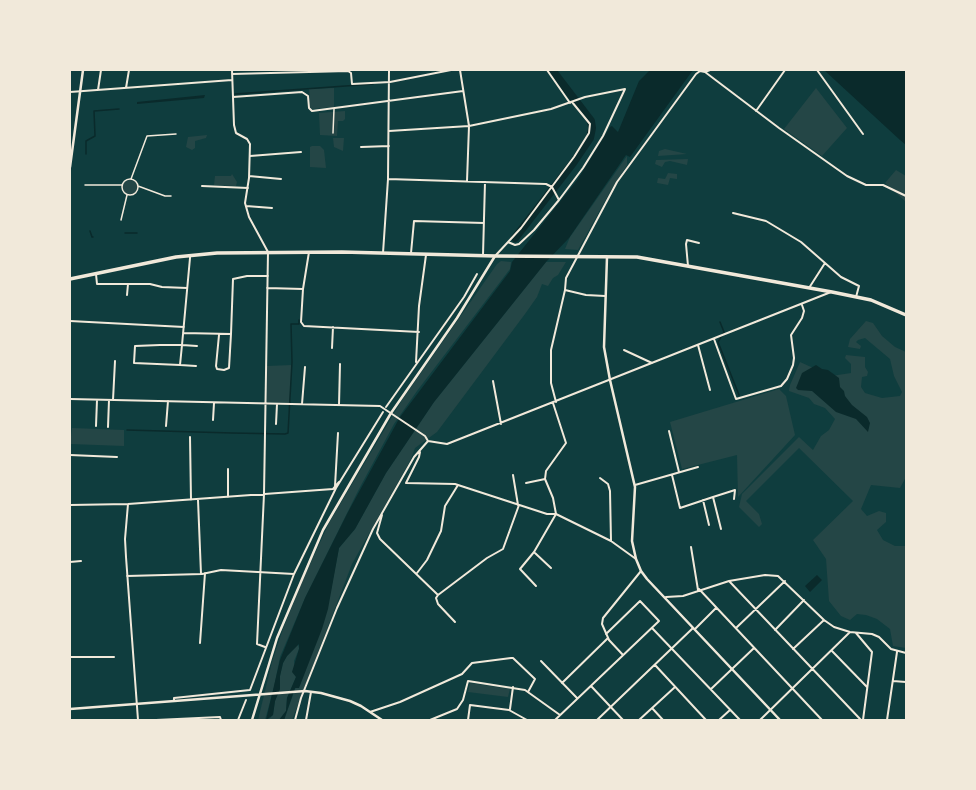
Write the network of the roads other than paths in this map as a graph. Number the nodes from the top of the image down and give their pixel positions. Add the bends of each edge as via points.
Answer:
1 (80, 70) edge
2 (83, 70) edge
3 (101, 70) edge
4 (129, 70) edge
5 (232, 70) edge
6 (389, 70) edge
7 (451, 70) edge
8 (460, 70) edge
9 (547, 70) edge
10 (710, 70) edge
11 (785, 70) edge
12 (817, 70) edge
13 (348, 71) edge
14 (705, 72) junction
15 (232, 74) junction
16 (232, 80) junction
17 (390, 82) junction
18 (126, 88) junction
19 (98, 90) junction
20 (463, 91) junction
21 (70, 92) edge
22 (80, 92) junction
23 (232, 97) junction
24 (389, 102) junction
25 (571, 103) junction
26 (334, 109) junction
27 (756, 111) junction
28 (469, 126) junction
29 (389, 131) junction
30 (332, 133) dead end
31 (176, 134) dead end
32 (863, 134) dead end
33 (361, 146) dead end
34 (389, 146) junction
35 (71, 147) edge
36 (301, 152) dead end
37 (250, 156) junction
38 (70, 167) edge
39 (249, 176) junction
40 (131, 179) junction
41 (282, 179) dead end
42 (388, 179) junction
43 (467, 181) junction
44 (485, 182) junction
45 (85, 185) dead end
46 (122, 185) junction
47 (138, 186) junction
48 (202, 186) dead end
49 (552, 187) junction
50 (248, 188) junction
51 (127, 195) junction
52 (171, 196) dead end
53 (906, 196) edge
54 (559, 200) junction
55 (246, 206) junction
56 (272, 208) dead end
57 (733, 213) dead end
58 (121, 220) dead end
59 (484, 223) junction
60 (508, 242) junction
61 (699, 243) dead end
62 (268, 252) junction
63 (309, 252) junction
64 (383, 253) junction
65 (411, 253) junction
66 (426, 254) junction
67 (190, 255) junction
68 (483, 255) junction
69 (494, 256) junction
70 (577, 256) junction
71 (608, 257) junction
72 (825, 263) junction
73 (688, 266) junction
74 (96, 274) junction
75 (477, 274) dead end
76 (268, 276) junction
77 (70, 279) edge
78 (128, 284) junction
79 (188, 288) junction
80 (268, 288) junction
81 (809, 288) junction
82 (303, 289) junction
83 (565, 290) junction
84 (832, 292) junction
85 (127, 295) dead end
86 (606, 296) junction
87 (856, 297) junction
88 (802, 305) junction
89 (906, 315) edge
90 (70, 321) edge
91 (333, 326) junction
92 (184, 327) junction
93 (419, 332) junction
94 (183, 333) junction
95 (231, 334) junction
96 (219, 335) junction
97 (714, 339) junction
98 (182, 345) junction
99 (698, 345) junction
100 (197, 346) dead end
101 (332, 348) dead end
102 (624, 350) dead end
103 (116, 361) dead end
104 (416, 362) junction
105 (653, 363) junction
106 (340, 364) dead end
107 (180, 365) junction
108 (196, 366) dead end
109 (305, 368) dead end
110 (610, 380) junction
111 (493, 382) dead end
112 (710, 390) dead end
113 (70, 399) edge
114 (97, 400) junction
115 (109, 400) junction
116 (113, 400) junction
117 (168, 401) junction
118 (214, 402) junction
119 (554, 402) junction
120 (265, 404) junction
121 (276, 404) junction
122 (302, 404) junction
123 (339, 405) junction
124 (386, 406) dead end
125 (383, 412) dead end
126 (391, 413) junction
127 (213, 420) dead end
128 (276, 424) dead end
129 (501, 424) junction
130 (96, 426) dead end
131 (166, 426) dead end
132 (108, 427) dead end
133 (669, 431) dead end
134 (338, 433) dead end
135 (190, 437) dead end
136 (428, 441) junction
137 (420, 451) junction
138 (70, 455) edge
139 (117, 457) dead end
140 (698, 467) dead end
141 (228, 469) dead end
142 (679, 472) junction
143 (672, 474) junction
144 (514, 475) dead end
145 (343, 478) junction
146 (600, 478) dead end
147 (545, 479) junction
148 (526, 483) dead end
149 (458, 485) junction
150 (635, 485) junction
151 (335, 487) junction
152 (264, 494) junction
153 (228, 497) junction
154 (713, 497) junction
155 (198, 499) junction
156 (734, 499) dead end
157 (191, 500) junction
158 (703, 500) junction
159 (128, 504) junction
160 (70, 505) edge
161 (518, 505) junction
162 (384, 510) junction
163 (556, 514) junction
164 (709, 525) dead end
165 (720, 529) dead end
166 (611, 541) junction
167 (691, 547) dead end
168 (534, 552) junction
169 (636, 559) junction
170 (81, 561) dead end
171 (70, 562) edge
172 (551, 568) dead end
173 (641, 571) junction
174 (260, 572) junction
175 (205, 573) junction
176 (417, 573) junction
177 (201, 574) junction
178 (294, 574) junction
179 (127, 576) junction
180 (729, 581) junction
181 (785, 581) junction
182 (536, 586) dead end
183 (698, 590) junction
184 (438, 595) junction
185 (666, 597) junction
186 (804, 600) junction
187 (716, 608) junction
188 (756, 610) junction
189 (824, 620) junction
190 (454, 622) dead end
191 (652, 628) junction
192 (694, 628) junction
193 (736, 628) junction
194 (774, 630) junction
195 (850, 632) junction
196 (856, 633) junction
197 (606, 634) junction
198 (608, 638) junction
199 (200, 643) dead end
200 (265, 646) junction
201 (754, 648) junction
202 (672, 649) junction
203 (793, 650) junction
204 (832, 651) junction
205 (897, 652) junction
206 (906, 653) edge
207 (623, 655) junction
208 (114, 657) dead end
209 (70, 658) edge
210 (541, 661) dead end
211 (654, 665) junction
212 (732, 669) junction
213 (812, 670) junction
214 (893, 681) junction
215 (562, 682) junction
216 (906, 682) edge
217 (590, 686) junction
218 (513, 687) junction
219 (675, 687) junction
220 (867, 687) junction
221 (793, 688) junction
222 (711, 690) junction
223 (305, 691) junction
224 (311, 692) junction
225 (528, 692) junction
226 (259, 695) junction
227 (578, 698) junction
228 (246, 700) dead end
229 (174, 702) junction
230 (136, 704) junction
231 (611, 707) junction
232 (652, 708) junction
233 (70, 709) edge
234 (509, 710) junction
235 (730, 710) junction
236 (770, 710) junction
237 (370, 712) junction
238 (560, 715) junction
239 (138, 720) edge
240 (156, 720) edge
241 (221, 720) edge
242 (238, 720) edge
243 (252, 720) edge
244 (295, 720) edge
245 (306, 720) edge
246 (382, 720) edge
247 (430, 720) edge
248 (468, 720) edge
249 (527, 720) edge
250 (555, 720) edge
251 (597, 720) edge
252 (623, 720) edge
253 (639, 720) edge
254 (663, 720) edge
255 (706, 720) edge
256 (719, 720) edge
257 (740, 720) edge
258 (760, 720) edge
259 (780, 720) edge
260 (822, 720) edge
261 (862, 720) edge
262 (887, 720) edge

1 - 2 street
2 - 22 street
3 - 19 street
4 - 18 street
5 - 15 street
6 - 17 street
7 - 17 street
8 - 20 street
9 - 25 street
10 - 14 street
11 - 27 street
12 - 32 street
13 - 15 street
13 - 17 street via 351,73 352,84
14 - 27 street
14 - 70 street via 700,71 693,78 616,182
15 - 16 street
16 - 18 street
16 - 23 street
17 - 24 street
18 - 19 street
19 - 22 street
20 - 24 street
20 - 28 street
21 - 22 street
22 - 35 street
23 - 26 street via 302,92 308,96 309,108 312,111
23 - 37 street via 236,133 250,144
24 - 26 street
24 - 29 street
25 - 28 street
25 - 49 street via 590,124 589,133 584,144
25 - 54 street via 585,97 625,89 603,136
26 - 30 street
27 - 53 street via 847,176 866,185 883,185
28 - 29 street
28 - 43 street
29 - 34 street
31 - 40 street via 147,136
33 - 34 street
34 - 42 street
35 - 38 street
36 - 37 street
37 - 39 street
39 - 41 street
39 - 50 street
40 - 46 street
40 - 47 street
42 - 43 street
42 - 64 street
43 - 44 street
44 - 49 street via 546,184
44 - 59 street
45 - 46 street
46 - 51 street via 122,190
47 - 51 street via 136,193
47 - 52 street
48 - 50 street
49 - 54 street
49 - 60 street
50 - 55 street
51 - 58 street
54 - 60 street via 519,244
55 - 56 street
55 - 62 street via 249,217
57 - 72 street via 766,221 801,242
59 - 65 street via 414,221
59 - 68 street
60 - 69 street
61 - 73 street via 687,240
62 - 63 main road
62 - 67 main road
62 - 76 street
63 - 64 main road
63 - 82 street
64 - 65 main road
65 - 66 main road
66 - 68 main road
66 - 93 street via 419,306
67 - 74 main road
67 - 79 street
68 - 69 main road
69 - 70 main road
69 - 126 street via 457,318
70 - 71 main road
70 - 83 street via 566,278
71 - 73 main road via 638,256
71 - 86 street
72 - 81 street
72 - 87 street via 841,277 859,286
73 - 81 main road
74 - 77 main road
74 - 78 street via 97,284
75 - 104 street via 464,297
76 - 80 street
76 - 95 street via 233,279
78 - 79 street
78 - 85 street
79 - 92 street
80 - 82 street
80 - 120 street
81 - 84 main road
82 - 91 street via 301,322 304,326
83 - 86 street
83 - 119 street via 551,350
84 - 87 main road
84 - 88 street
86 - 110 street via 604,347
87 - 89 main road via 871,300
88 - 97 street
88 - 97 street via 802,318 791,335 793,365 781,386 736,399
90 - 92 street
91 - 93 street
91 - 101 street
92 - 94 street
93 - 104 street
94 - 96 street
94 - 98 street
95 - 96 street
95 - 96 street via 229,368 224,370 217,369 216,366
97 - 99 street
98 - 100 street
98 - 107 street
98 - 107 street via 135,346 134,363
99 - 105 street
99 - 112 street
102 - 105 street
103 - 116 street
104 - 124 street
105 - 110 street
106 - 123 street
107 - 108 street
109 - 122 street
110 - 119 street
110 - 150 street
111 - 129 street
113 - 114 street
114 - 115 street
114 - 130 street
115 - 116 street
115 - 132 street
116 - 117 street
117 - 118 street
117 - 131 street
118 - 120 street
118 - 127 street
119 - 129 street
119 - 147 street via 566,443 546,470
120 - 121 street
120 - 152 street
121 - 122 street
121 - 128 street
122 - 123 street
123 - 126 street via 380,406
125 - 145 street
126 - 136 street via 425,436
126 - 226 street via 323,530 277,638
129 - 136 street via 447,444
133 - 142 street
134 - 151 street
135 - 157 street
136 - 137 street
137 - 149 street via 406,483
137 - 162 street
138 - 139 street
140 - 142 street
141 - 153 street
142 - 143 street
143 - 150 street
143 - 158 street via 680,508
144 - 161 street
145 - 151 street
145 - 178 street
146 - 166 street via 608,484 610,491
147 - 148 street
147 - 163 street
149 - 161 street
149 - 176 street via 445,506 441,531 427,560
150 - 169 street via 632,541
151 - 152 street
152 - 153 street
152 - 174 street
153 - 155 street
154 - 156 street via 735,490
154 - 158 street
154 - 165 street
155 - 157 street
155 - 177 street
157 - 159 street
158 - 164 street
159 - 160 street
159 - 179 street via 125,539
161 - 163 street via 547,514
161 - 184 street via 503,549
162 - 176 street via 377,533 380,539
162 - 223 street via 340,601
163 - 166 street
163 - 168 street
166 - 169 street
167 - 183 street
168 - 172 street
168 - 182 street via 520,569
169 - 173 street
170 - 171 street
173 - 185 street
173 - 197 street via 603,618 602,624
174 - 175 street via 221,570
174 - 178 street
174 - 200 street via 257,644
175 - 177 street
175 - 199 street
176 - 184 street
177 - 179 street
178 - 200 street
179 - 230 street
180 - 181 street via 772,575
180 - 183 street
180 - 188 street
181 - 186 street
181 - 188 street
183 - 185 street via 683,596
183 - 187 street
184 - 190 street via 438,604
185 - 192 street
186 - 189 street
186 - 194 street
187 - 192 street
187 - 193 street
188 - 193 street
188 - 194 street
189 - 195 street via 834,627
189 - 203 street
191 - 197 street via 659,621 640,601
191 - 202 street
191 - 207 street
192 - 202 street
192 - 212 street
193 - 201 street
194 - 203 street
195 - 196 street
195 - 204 street
196 - 205 street via 879,637
196 - 220 street via 872,652
197 - 198 street
198 - 207 street
198 - 215 street
200 - 229 street via 249,691 174,698
201 - 212 street
201 - 221 street
202 - 211 street
202 - 222 street
203 - 213 street
204 - 213 street
204 - 220 street
205 - 206 street
205 - 214 street
207 - 217 street
208 - 209 street
210 - 215 street
211 - 219 street
211 - 231 street
212 - 222 street
212 - 236 street
213 - 221 street
213 - 261 street
214 - 216 street
214 - 262 street
215 - 227 street
217 - 227 street
217 - 231 street
218 - 225 street
218 - 234 street
218 - 247 street via 468,681 463,700 457,709
219 - 232 street
219 - 255 street
220 - 261 street
221 - 236 street
221 - 260 street
222 - 235 street
223 - 224 street
223 - 226 street
223 - 244 street
224 - 237 street via 338,697
224 - 245 street
225 - 237 street via 535,679 511,658 472,663 462,674 400,702
225 - 238 street
226 - 229 street
226 - 243 street
227 - 238 street
228 - 242 street
229 - 230 street
230 - 233 street
230 - 239 street
231 - 251 street
231 - 252 street
232 - 253 street
232 - 254 street
234 - 248 street via 470,705
234 - 249 street
235 - 256 street
235 - 257 street
236 - 258 street
236 - 259 street
237 - 246 street
238 - 250 street
240 - 241 street via 220,717

